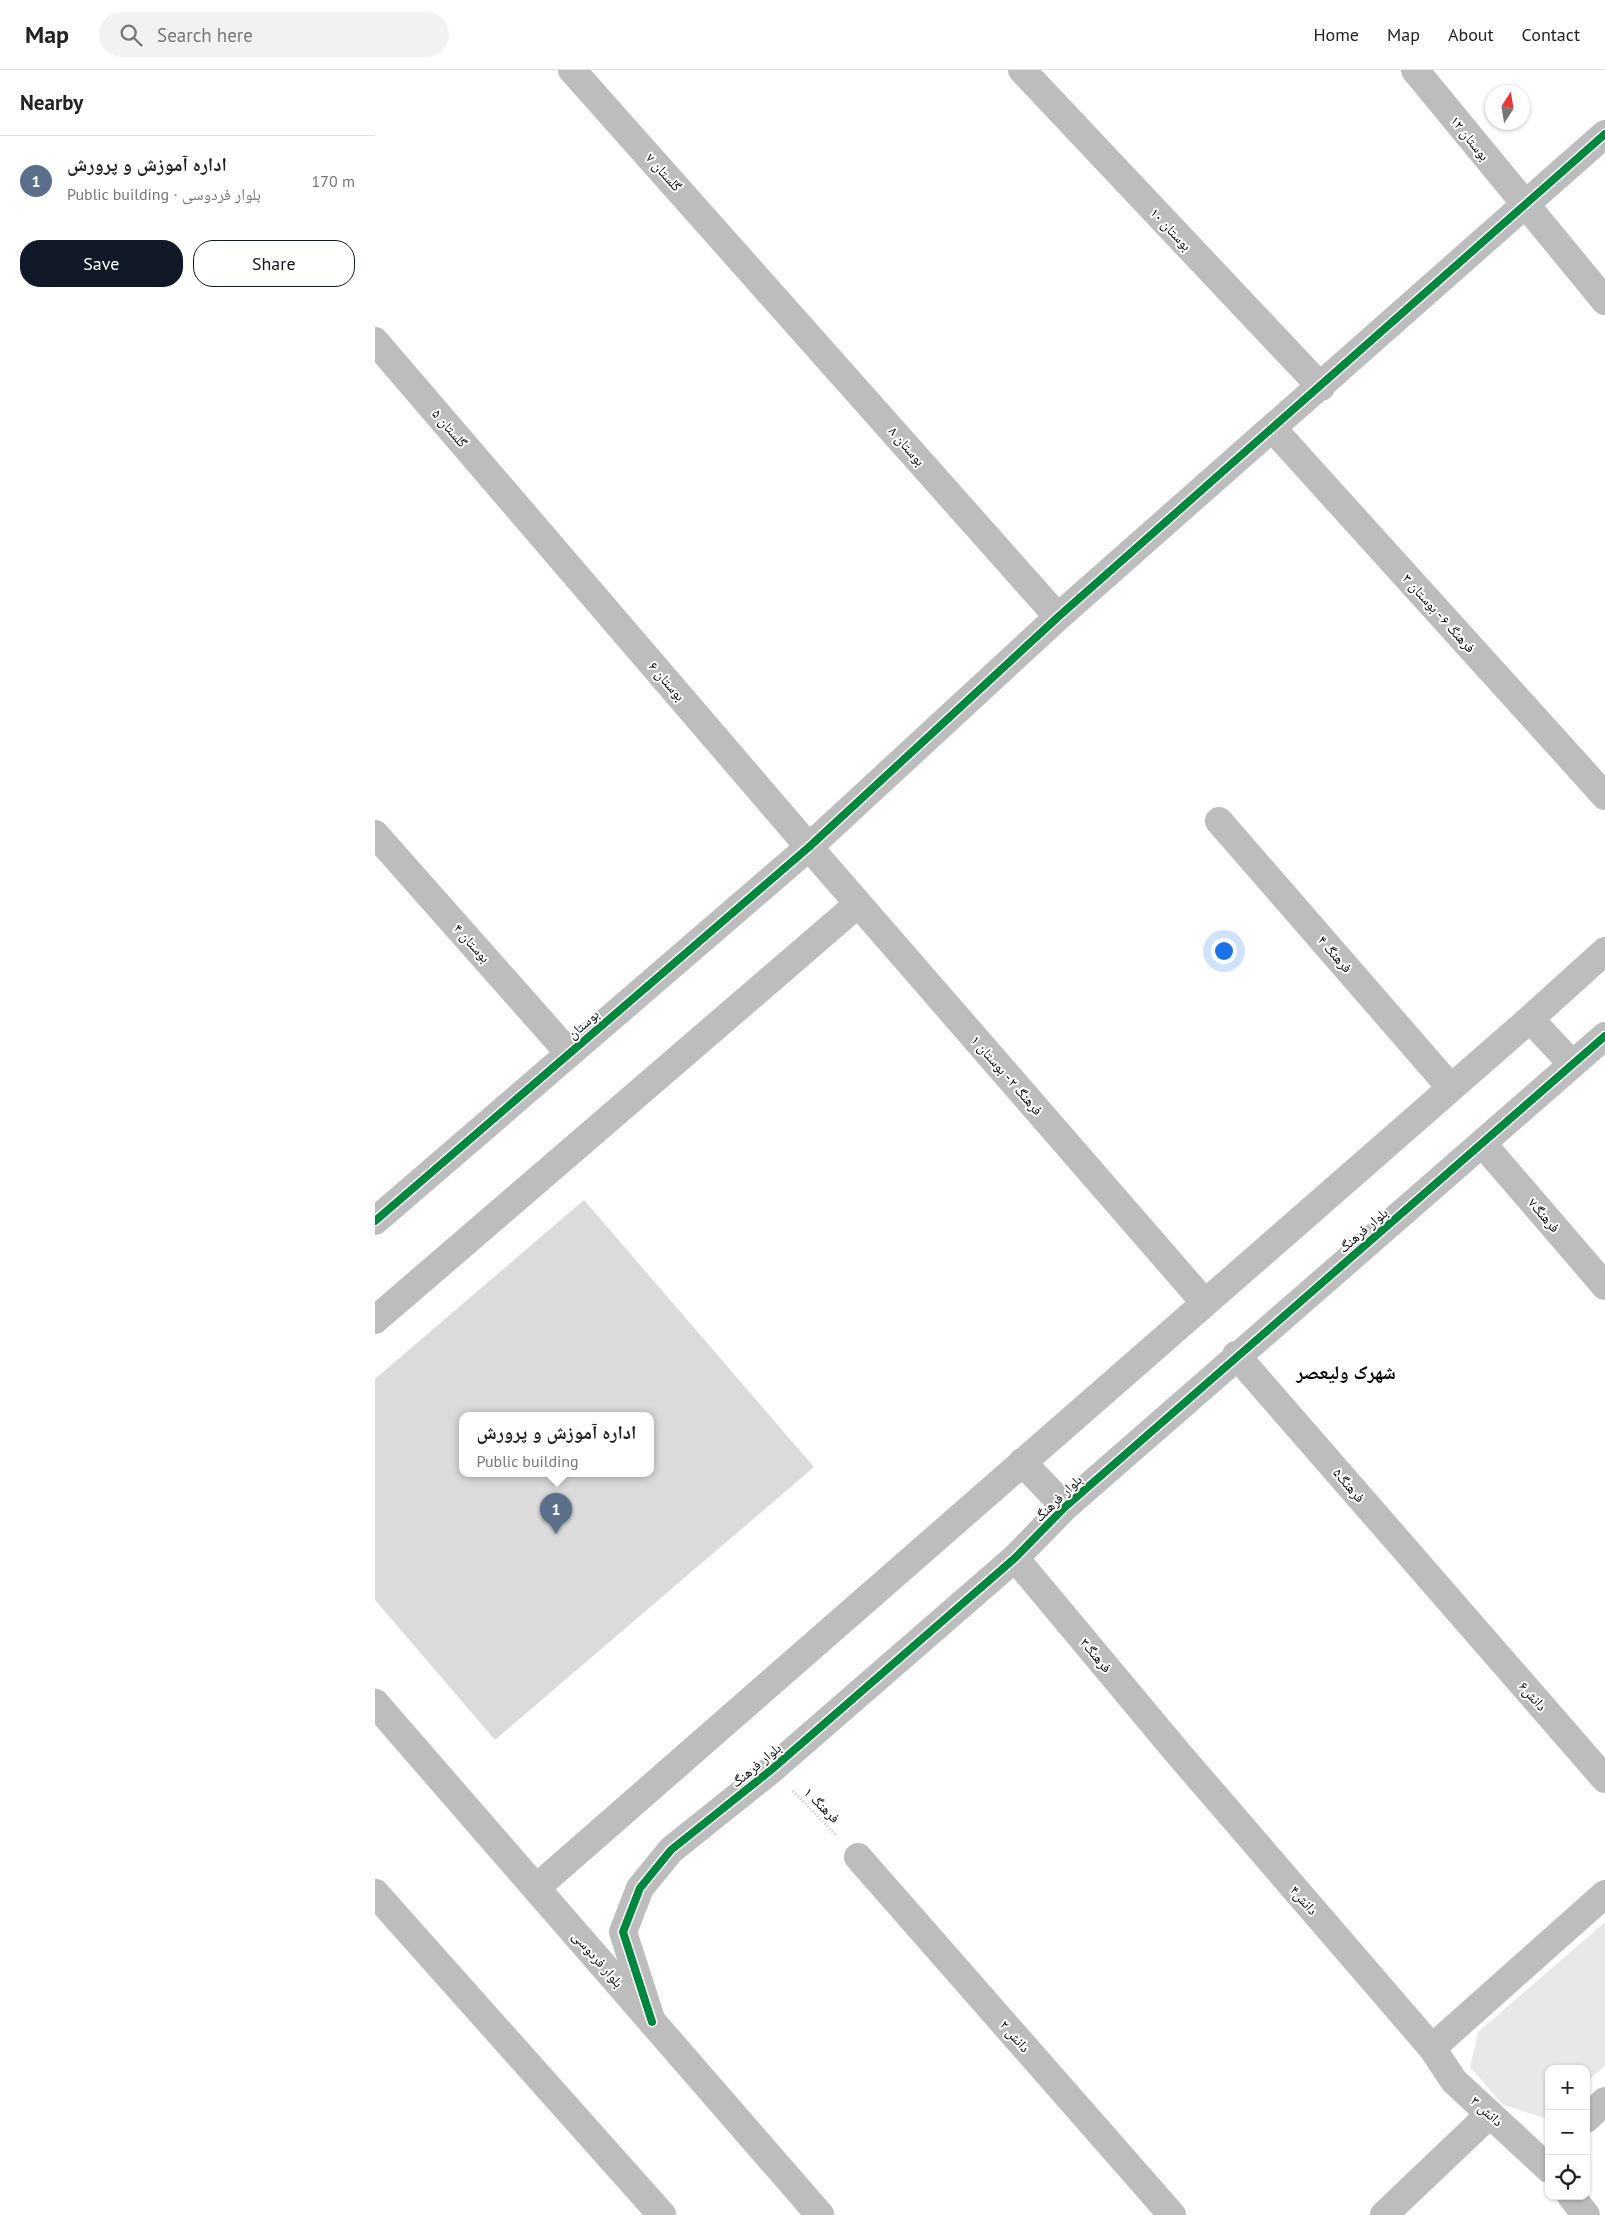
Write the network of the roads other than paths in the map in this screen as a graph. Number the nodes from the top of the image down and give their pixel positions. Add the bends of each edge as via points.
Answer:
1 (572, 70) edge
2 (1022, 70) edge
3 (1415, 70) edge
4 (1605, 134) edge
5 (1525, 206) junction
6 (755, 274) joint
7 (1605, 301) edge
8 (375, 341) edge
9 (1321, 387) junction
10 (1273, 429) junction
11 (525, 515) joint
12 (1058, 617) junction
13 (1605, 796) edge
14 (1219, 821) dead end
15 (375, 834) edge
16 (809, 847) junction
17 (858, 904) junction
18 (1605, 951) edge
19 (1530, 1019) junction
20 (1605, 1036) edge
21 (569, 1053) junction
22 (1572, 1064) junction
23 (1451, 1088) junction
24 (1482, 1143) junction
25 (375, 1221) edge
26 (1605, 1286) edge
27 (1205, 1303) junction
28 (375, 1320) edge
29 (1236, 1355) junction
30 (1022, 1462) junction
31 (1065, 1507) junction
32 (1015, 1558) junction
33 (1461, 1614) joint
34 (375, 1703) edge
35 (1177, 1752) joint
36 (1605, 1779) edge
37 (858, 1857) road end
38 (536, 1888) junction
39 (375, 1893) edge
40 (1605, 1894) edge
41 (652, 2022) junction
42 (1432, 2048) junction
43 (1605, 2101) edge
44 (1490, 2114) junction
45 (1590, 2115) edge
46 (1545, 2160) edge
47 (1574, 2200) edge
48 (662, 2215) edge
49 (820, 2215) edge
50 (1172, 2215) edge
51 (1384, 2215) edge
52 (1587, 2215) edge

1 - 6 street, گلستان ۷
2 - 9 street, بوستان ۱۰
3 - 5 street, بوستان ۱۲
4 - 5 street, بوستان
5 - 7 street, بوستان ۱۲
5 - 9 street, بوستان
6 - 12 street, بوستان ۸
8 - 11 street, گلستان ۵
9 - 10 street, بوستان
10 - 12 street, بوستان
10 - 13 street, فرهنگ ۶ - بوستان ۳
11 - 16 street, بوستان ۶
12 - 16 street, بوستان
14 - 23 street, فرهنگ ۴
15 - 21 street, بوستان ۴
16 - 17 street, فرهنگ ۲ - بوستان ۱
16 - 21 street, بوستان
17 - 27 street, فرهنگ ۲ - بوستان ۱
17 - 28 street
18 - 19 street
19 - 22 street
19 - 23 street
20 - 22 street, بلوار فرهنگ
21 - 25 street, بوستان
22 - 24 street, بلوار فرهنگ
23 - 27 street
24 - 26 street, فرهنگ۷
24 - 29 street, بلوار فرهنگ
27 - 30 street
29 - 31 street, بلوار فرهنگ
29 - 33 street, فرهنگ۵
30 - 31 street
30 - 38 street
31 - 32 street, بلوار فرهنگ
32 - 35 street, فرهنگ۳
32 - 41 street, بلوار فرهنگ via 771,1770 671,1850 640,1888 623,1932
33 - 36 street, دانش۶
34 - 38 street, بلوار فردوسی
35 - 42 street, دانش۴
37 - 50 street, دانش ۲
38 - 41 street, بلوار فردوسی
39 - 48 street
40 - 42 street
41 - 49 street, بلوار فردوسی
42 - 44 street, دانش ۳ via 1454,2081
43 - 45 street
44 - 46 street, دانش ۳
44 - 51 street
47 - 52 street

